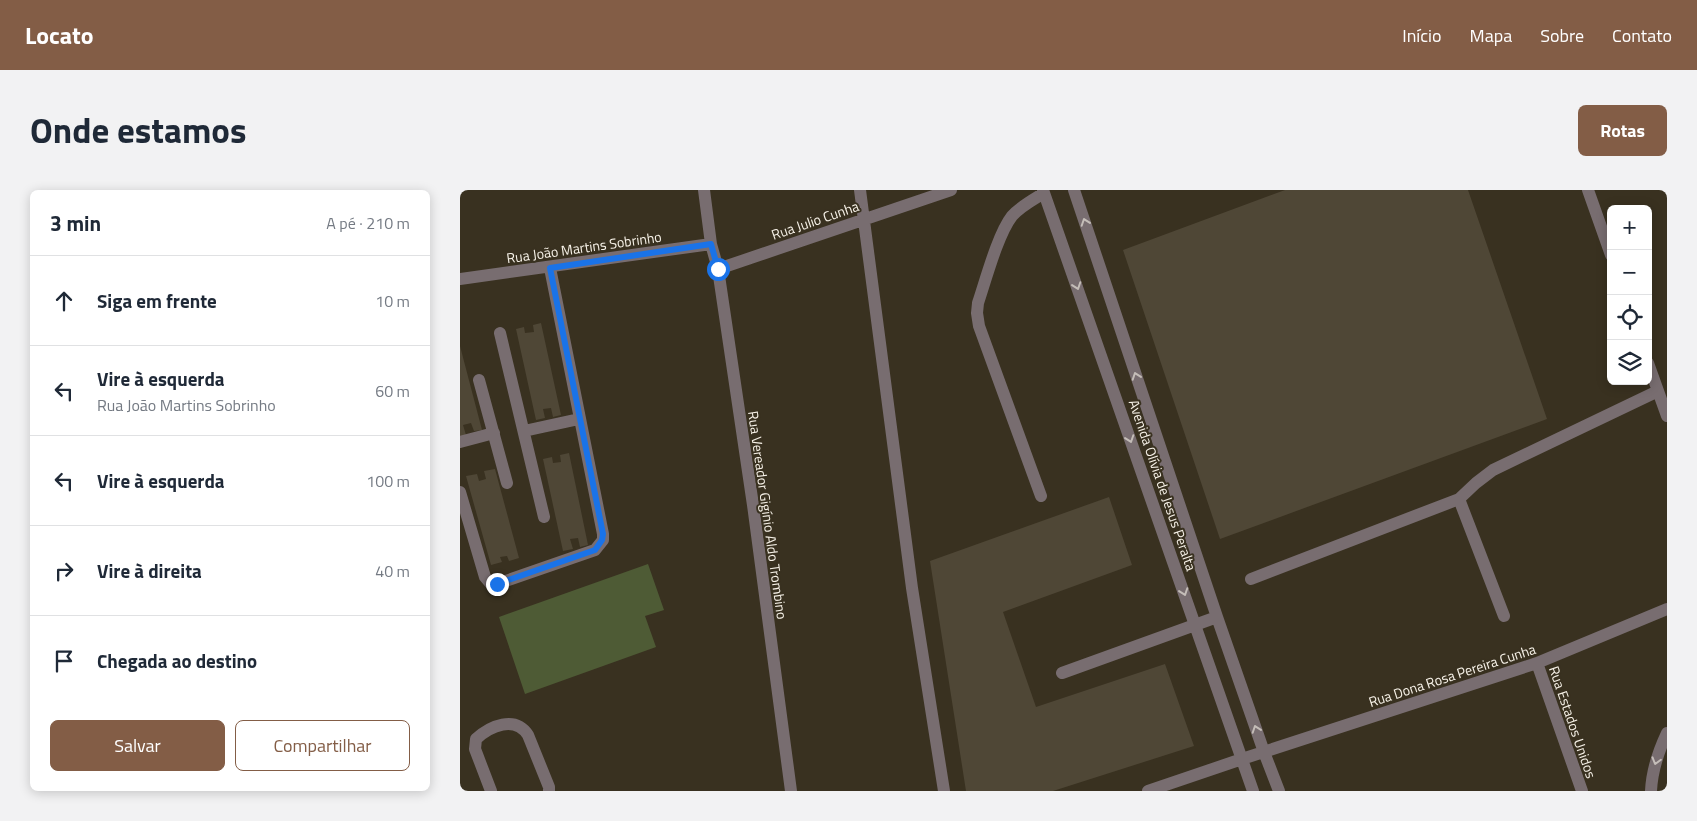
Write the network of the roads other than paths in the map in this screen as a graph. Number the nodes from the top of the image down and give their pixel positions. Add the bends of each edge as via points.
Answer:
1 (704, 190) edge
2 (860, 190) edge
3 (951, 190) edge
4 (1074, 190) edge
5 (1588, 190) edge
6 (1044, 192) edge
7 (864, 219) junction
8 (711, 244) junction
9 (1609, 250) edge
10 (550, 268) junction
11 (718, 269) junction
12 (460, 279) edge
13 (500, 333) dead end
14 (1652, 374) edge
15 (479, 380) dead end
16 (1658, 391) junction
17 (1667, 416) edge
18 (579, 418) junction
19 (524, 431) junction
20 (494, 433) junction
21 (460, 442) edge
22 (507, 483) dead end
23 (460, 492) edge
24 (1041, 496) dead end
25 (1459, 499) junction
26 (544, 517) dead end
27 (1251, 579) dead end
28 (1667, 609) edge
29 (1504, 616) dead end
30 (1217, 617) junction
31 (1196, 625) junction
32 (1537, 663) junction
33 (1062, 673) dead end
34 (1667, 733) edge
35 (1264, 752) junction
36 (1242, 759) junction
37 (491, 791) edge
38 (549, 791) edge
39 (791, 791) edge
40 (944, 791) edge
41 (1148, 791) edge
42 (1253, 791) edge
43 (1279, 791) edge
44 (1582, 791) edge
45 (1651, 791) edge

1 - 8 street, Rua Vereador Gigínio Aldo Trombino
2 - 7 street
3 - 7 street, Rua Julio Cunha
30 -> 4 street, Avenida Olívia de Jesus Peralta
5 - 9 street
6 - 24 street via 1013,215 1004,229 977,313
6 -> 31 street, Avenida Olívia de Jesus Peralta
7 - 11 street, Rua Julio Cunha
7 - 40 street via 912,588
8 - 10 street, Rua João Martins Sobrinho
8 - 11 street, Rua Vereador Gigínio Aldo Trombino
10 - 12 street, Rua João Martins Sobrinho
10 - 18 street
11 - 39 street, Rua Vereador Gigínio Aldo Trombino
13 - 19 street
14 - 16 street
15 - 20 street
16 - 17 street
16 - 25 street via 1493,470
18 - 19 street
18 - 23 street via 603,534 595,550 490,584 485,577
19 - 26 street
20 - 21 street
20 - 22 street
25 - 27 street
25 - 29 street
28 - 32 street, Rua Dona Rosa Pereira Cunha
30 - 31 street
35 -> 30 street, Avenida Olívia de Jesus Peralta
31 - 33 street
31 - 36 street, Avenida Olívia de Jesus Peralta
32 - 35 street, Rua Dona Rosa Pereira Cunha
32 - 44 street, Rua Estados Unidos
34 -> 45 street via 1652,774
35 - 36 street, Rua Dona Rosa Pereira Cunha
35 - 43 street, Avenida Olívia de Jesus Peralta
36 - 41 street, Rua Dona Rosa Pereira Cunha
36 - 42 street, Avenida Olívia de Jesus Peralta
37 - 38 street via 475,749 476,739 484,732 505,724 524,728

